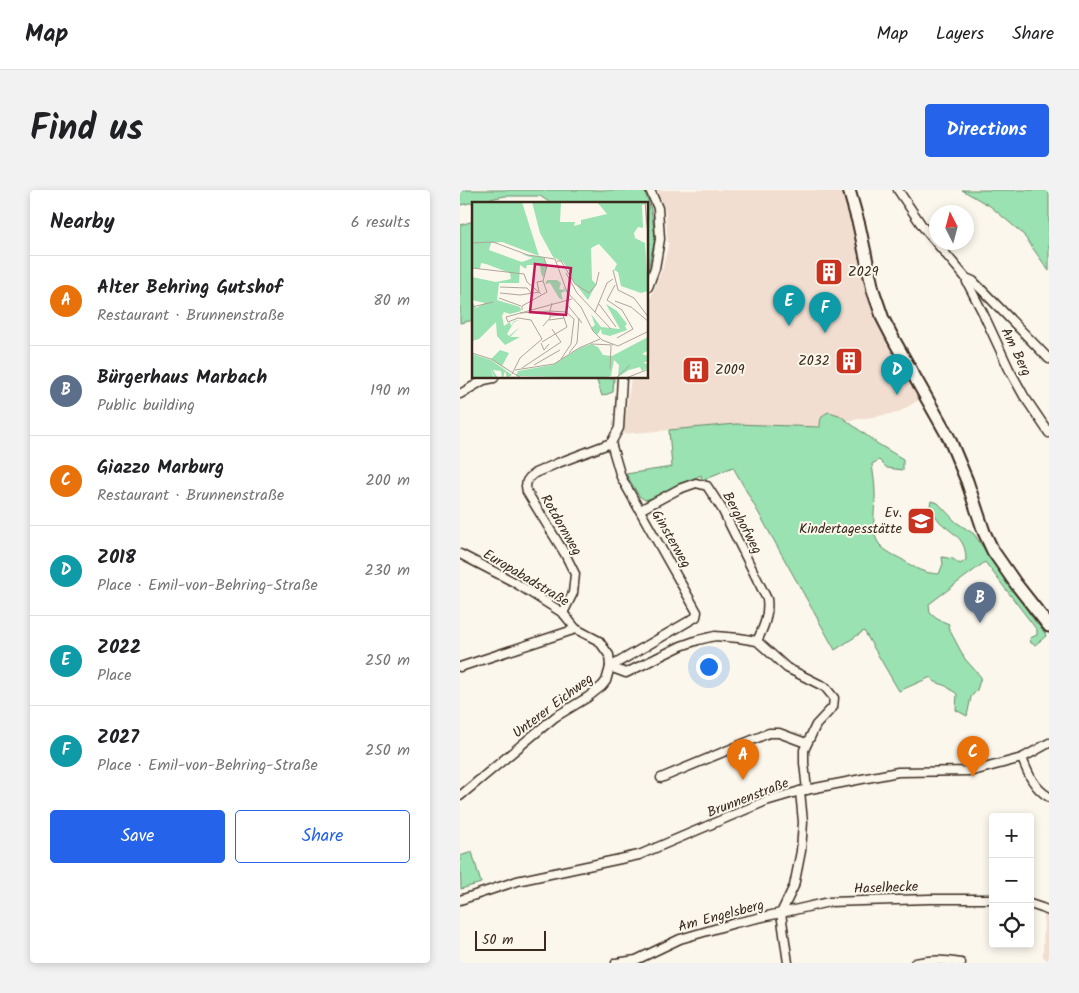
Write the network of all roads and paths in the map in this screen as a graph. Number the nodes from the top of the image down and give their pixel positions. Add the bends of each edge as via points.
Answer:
1 (650, 190) edge
2 (849, 190) edge
3 (898, 190) edge
4 (966, 278) junction
5 (649, 285) edge
6 (1049, 359) edge
7 (489, 379) edge
8 (622, 379) edge
9 (460, 394) edge
10 (1049, 433) edge
11 (611, 443) junction
12 (640, 510) junction
13 (460, 554) edge
14 (563, 613) junction
15 (1049, 626) edge
16 (576, 629) junction
17 (757, 641) junction
18 (610, 667) junction
19 (460, 668) edge
20 (806, 743) junction
21 (1049, 743) edge
22 (1022, 758) junction
23 (661, 778) dead end
24 (803, 791) junction
25 (460, 796) edge
26 (1049, 797) edge
27 (989, 899) edge
28 (460, 900) edge
29 (1034, 905) edge
30 (1049, 911) edge
31 (781, 913) junction
32 (636, 961) edge
33 (616, 963) edge
34 (788, 963) edge
35 (915, 963) edge
36 (961, 963) edge

1 - 5 street via 658,208 660,239 656,268
2 - 15 main road via 883,318 949,438 993,551
3 - 4 street via 923,227
4 - 6 street via 982,290
4 - 10 street, Am Berg via 1009,369
7 - 9 street
8 - 11 street via 619,428
11 - 12 street, Ginsterweg via 621,477
11 - 14 street, Rotdornweg via 543,470 527,481 527,492 575,574 573,593
12 - 17 street, Berghofweg via 679,489 696,483 707,486 726,515 766,599 768,610
12 - 18 street, Ginsterweg via 697,612 696,617
13 - 14 street, Europabadstraße via 514,582
14 - 16 street, Europabadstraße
16 - 18 street, Unterer Eichweg via 599,642 609,655
16 - 19 street
17 - 18 street via 715,636 681,646 626,673
17 - 20 street via 787,668 825,688 834,698 833,707 816,725
18 - 25 street, Unterer Eichweg via 602,686 555,717
20 - 23 street via 769,733
20 - 24 street, Am Engelsberg
21 - 22 street, Brunnenstraße
22 - 24 street, Brunnenstraße via 973,770 898,772
22 - 26 street via 1037,788
24 - 28 street, Brunnenstraße via 766,801 639,855 517,881
24 - 31 street, Am Engelsberg via 801,851 794,886
27 - 31 street, Haselhecke via 829,902
29 - 30 street
31 - 32 street, Am Engelsberg via 680,940
31 - 34 street
32 - 33 street, Am Engelsberg
35 - 36 street via 942,960

